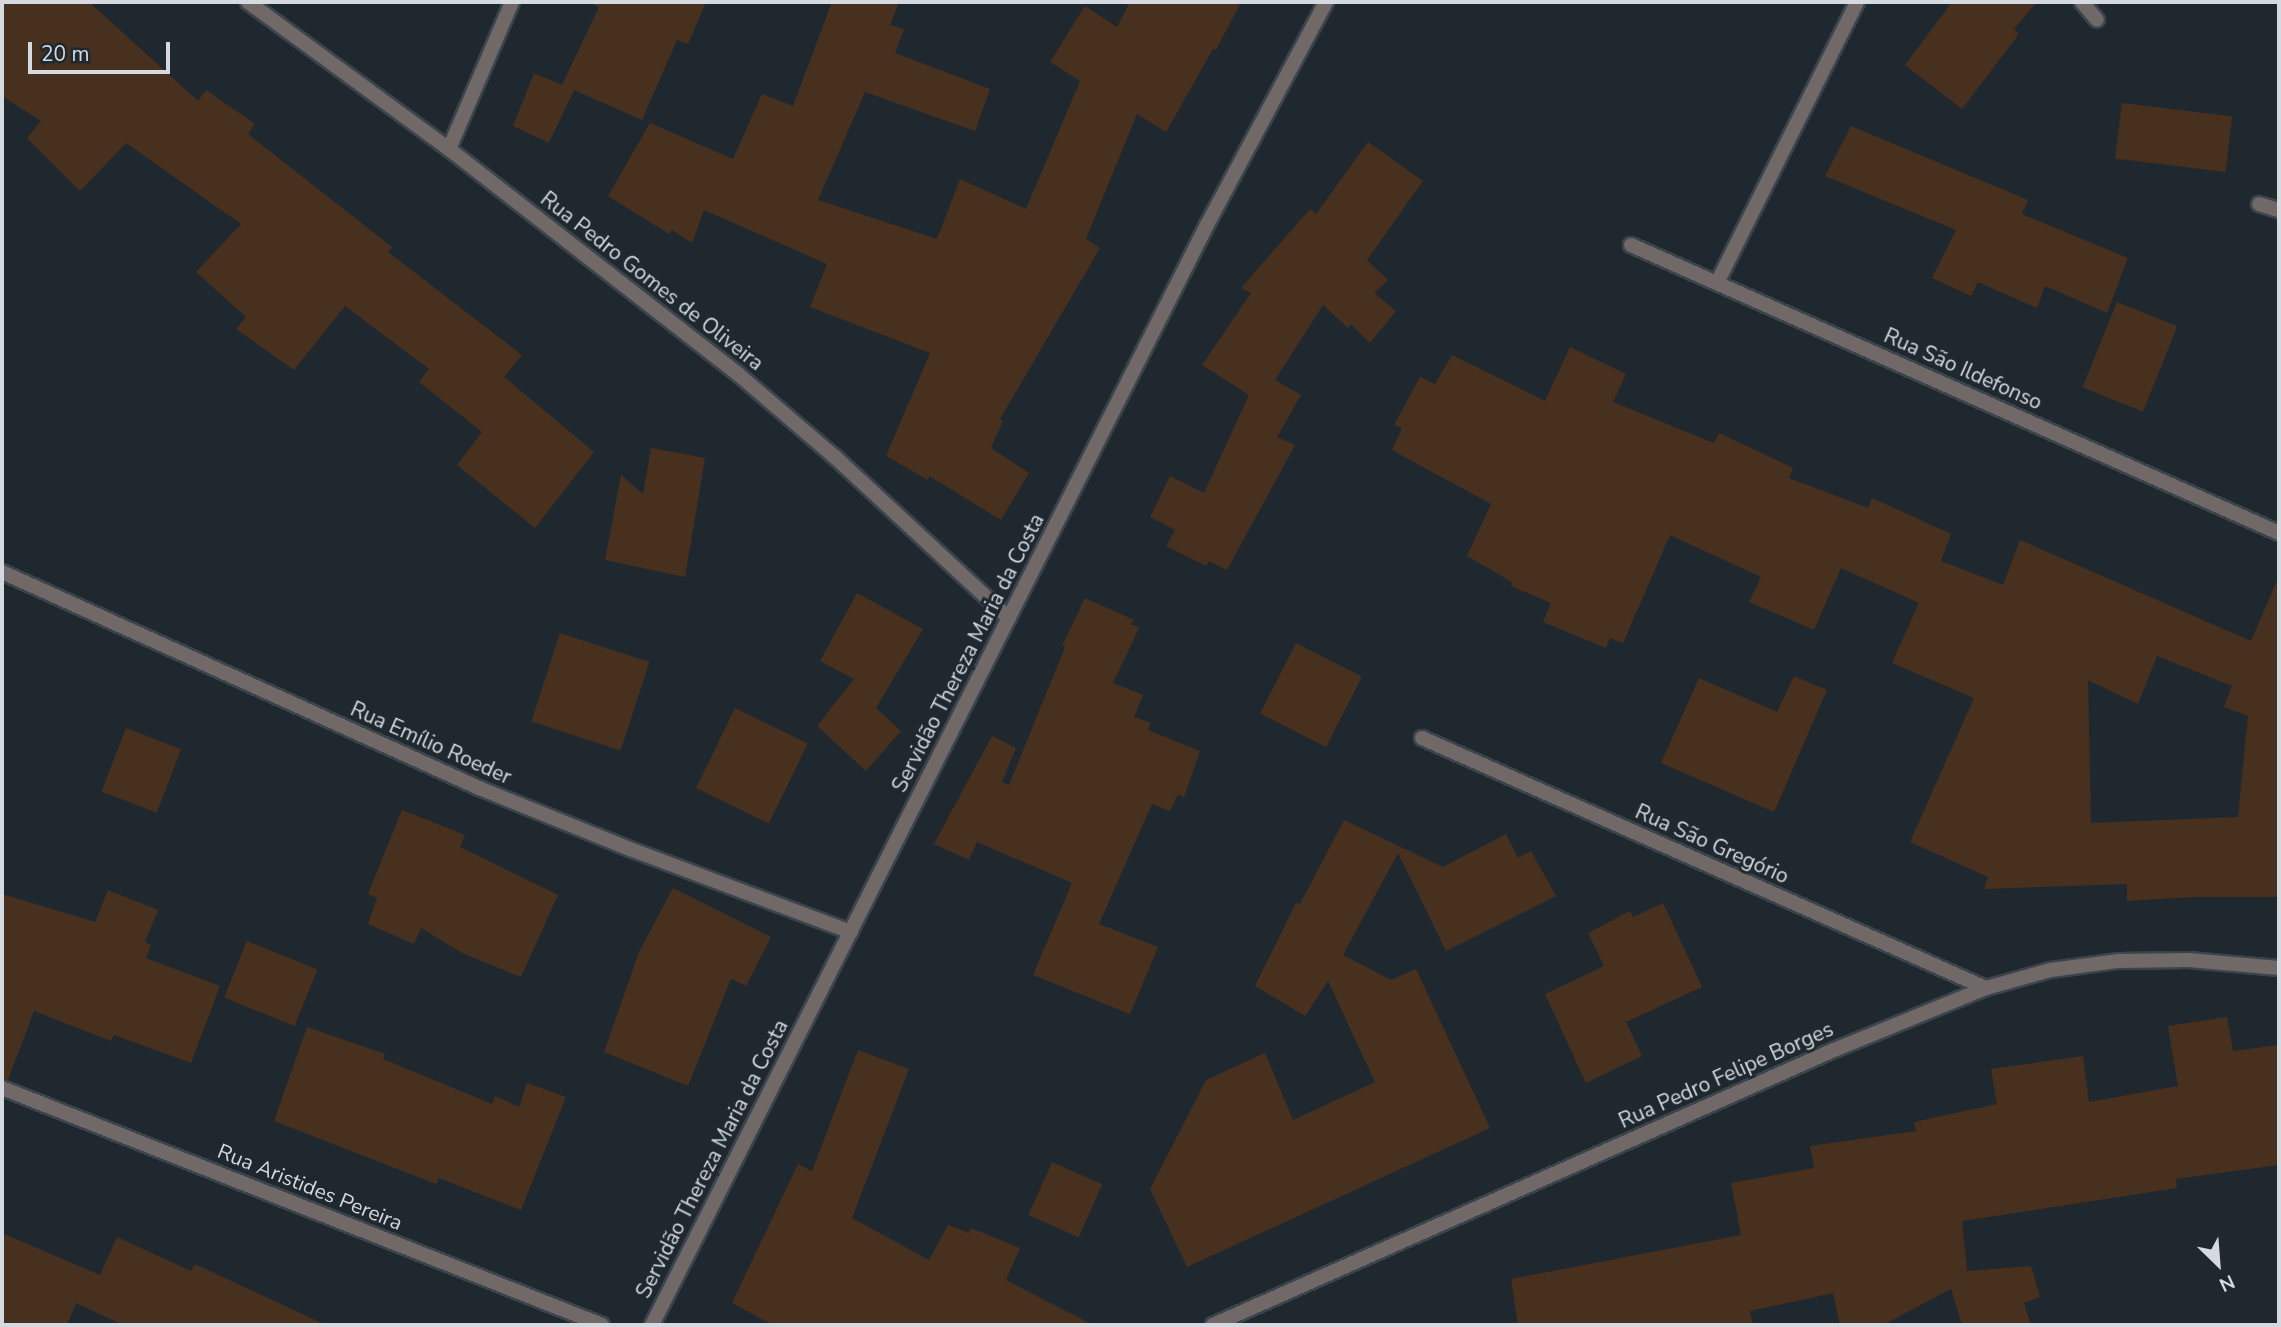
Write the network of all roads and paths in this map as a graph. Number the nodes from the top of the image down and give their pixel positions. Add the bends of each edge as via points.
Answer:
1 (248, 2) edge
2 (512, 2) edge
3 (1326, 2) edge
4 (1857, 2) edge
5 (2082, 2) edge
6 (2097, 20) dead end
7 (449, 149) junction
8 (2259, 204) dead end
9 (2279, 210) edge
10 (1631, 245) dead end
11 (1717, 283) junction
12 (2279, 533) edge
13 (2, 572) edge
14 (1009, 618) junction
15 (1422, 738) dead end
16 (851, 932) junction
17 (2279, 968) edge
18 (1986, 988) junction
19 (2, 1088) edge
20 (1220, 1324) edge
21 (602, 1325) edge
22 (652, 1325) edge

1 - 7 street, Rua Pedro Gomes de Oliveira
2 - 7 street
3 - 14 street, Servidão Thereza Maria da Costa via 1208,223
4 - 11 street
5 - 6 street
7 - 14 street, Rua Pedro Gomes de Oliveira via 738,374
8 - 9 street
10 - 11 street, Rua São Ildefonso
11 - 12 street, Rua São Ildefonso
13 - 16 street, Rua Emílio Roeder via 491,793
14 - 16 street, Servidão Thereza Maria da Costa
15 - 18 street, Rua São Gregório
16 - 22 street, Servidão Thereza Maria da Costa
17 - 18 street, Rua Pedro Felipe Borges via 2189,960 2118,961 2051,970
18 - 20 street, Rua Pedro Felipe Borges via 1834,1050
19 - 21 street, Rua Aristides Pereira

